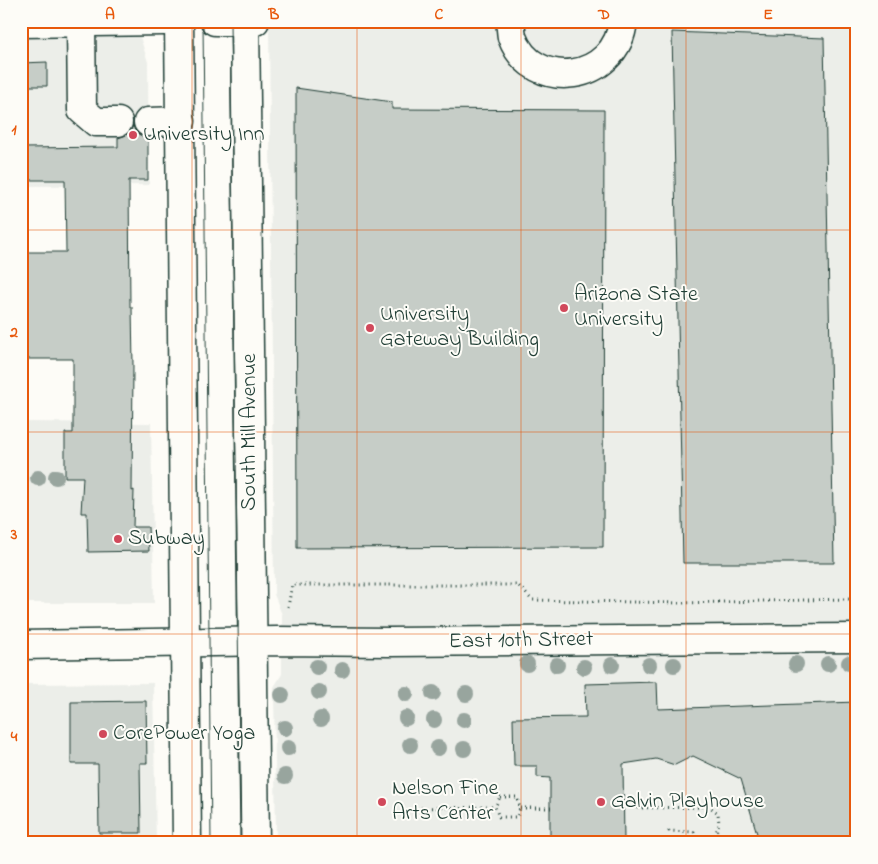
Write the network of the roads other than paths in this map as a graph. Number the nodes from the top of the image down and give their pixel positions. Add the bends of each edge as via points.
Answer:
1 (164, 21) edge
2 (179, 21) edge
3 (215, 21) edge
4 (245, 21) edge
5 (255, 21) edge
6 (510, 21) edge
7 (623, 21) edge
8 (31, 22) edge
9 (81, 22) edge
10 (181, 121) junction
11 (118, 122) dead end
12 (148, 122) dead end
13 (857, 638) edge
14 (253, 642) junction
15 (186, 643) junction
16 (21, 645) edge
17 (187, 843) edge
18 (255, 843) edge

1 - 9 main road
2 - 10 main road
3 - 4 main road
4 - 5 main road
4 - 14 main road, South Mill Avenue
6 - 7 main road via 512,36 534,65 568,75 586,71 602,62 614,49
8 - 9 main road
9 - 11 main road via 82,110 96,122
10 - 12 main road
10 - 15 main road
13 - 14 main road, East 10th Street
14 - 15 main road, East 10th Street
14 - 18 main road, South Mill Avenue
15 - 16 main road, East 10th Street
15 - 17 main road

